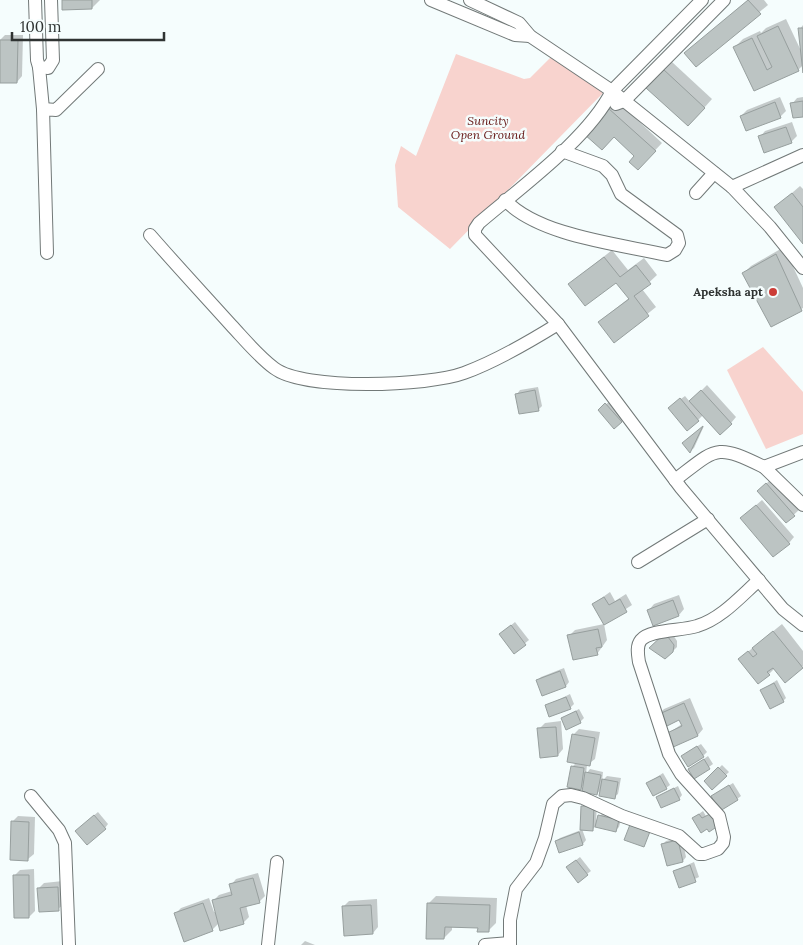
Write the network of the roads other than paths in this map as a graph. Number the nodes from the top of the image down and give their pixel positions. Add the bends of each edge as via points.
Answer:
1 (35, 0) edge
2 (51, 0) edge
3 (431, 0) edge
4 (470, 0) edge
5 (702, 0) edge
6 (724, 0) edge
7 (530, 36) junction
8 (39, 67) junction
9 (98, 69) dead end
10 (612, 91) junction
11 (624, 101) junction
12 (43, 109) junction
13 (602, 110) junction
14 (562, 151) junction
15 (803, 155) edge
16 (714, 173) junction
17 (732, 187) junction
18 (696, 193) dead end
19 (505, 200) junction
20 (150, 235) dead end
21 (47, 253) dead end
22 (803, 268) edge
23 (558, 324) junction
24 (803, 452) edge
25 (764, 467) junction
26 (675, 480) junction
27 (803, 505) edge
28 (708, 519) junction
29 (638, 562) dead end
30 (759, 580) junction
31 (803, 625) edge
32 (31, 796) dead end
33 (277, 862) dead end
34 (510, 944) edge
35 (70, 945) edge
36 (268, 945) edge
37 (485, 945) edge

1 - 8 street
2 - 8 street via 53,60 48,68
3 - 7 street via 515,35
4 - 7 street via 519,23
5 - 10 street
6 - 11 street
7 - 10 street
8 - 12 street
9 - 12 street via 56,110
10 - 11 street
10 - 13 street
11 - 13 street
11 - 16 street
12 - 21 street
13 - 14 street
14 - 19 street
14 - 19 street via 603,166 612,175 621,194 677,235 679,243 675,250 666,255 553,230 514,209
15 - 17 street
16 - 17 street
16 - 18 street
17 - 22 street
19 - 23 street via 480,223 476,235
20 - 23 street via 255,351 275,369 289,376 322,382 433,380 462,374 486,364
23 - 26 street
24 - 25 street
25 - 26 street via 735,453 716,452
25 - 27 street
26 - 28 street
28 - 29 street
28 - 30 street
30 - 31 street via 783,609
30 - 34 street via 706,623 647,635 637,648 669,754 681,774 719,816 723,843 718,849 699,854 680,836 622,816 583,798 562,796 553,804 546,838 536,863 516,889 510,920
32 - 35 street via 59,830 65,843
33 - 36 street
34 - 37 street

